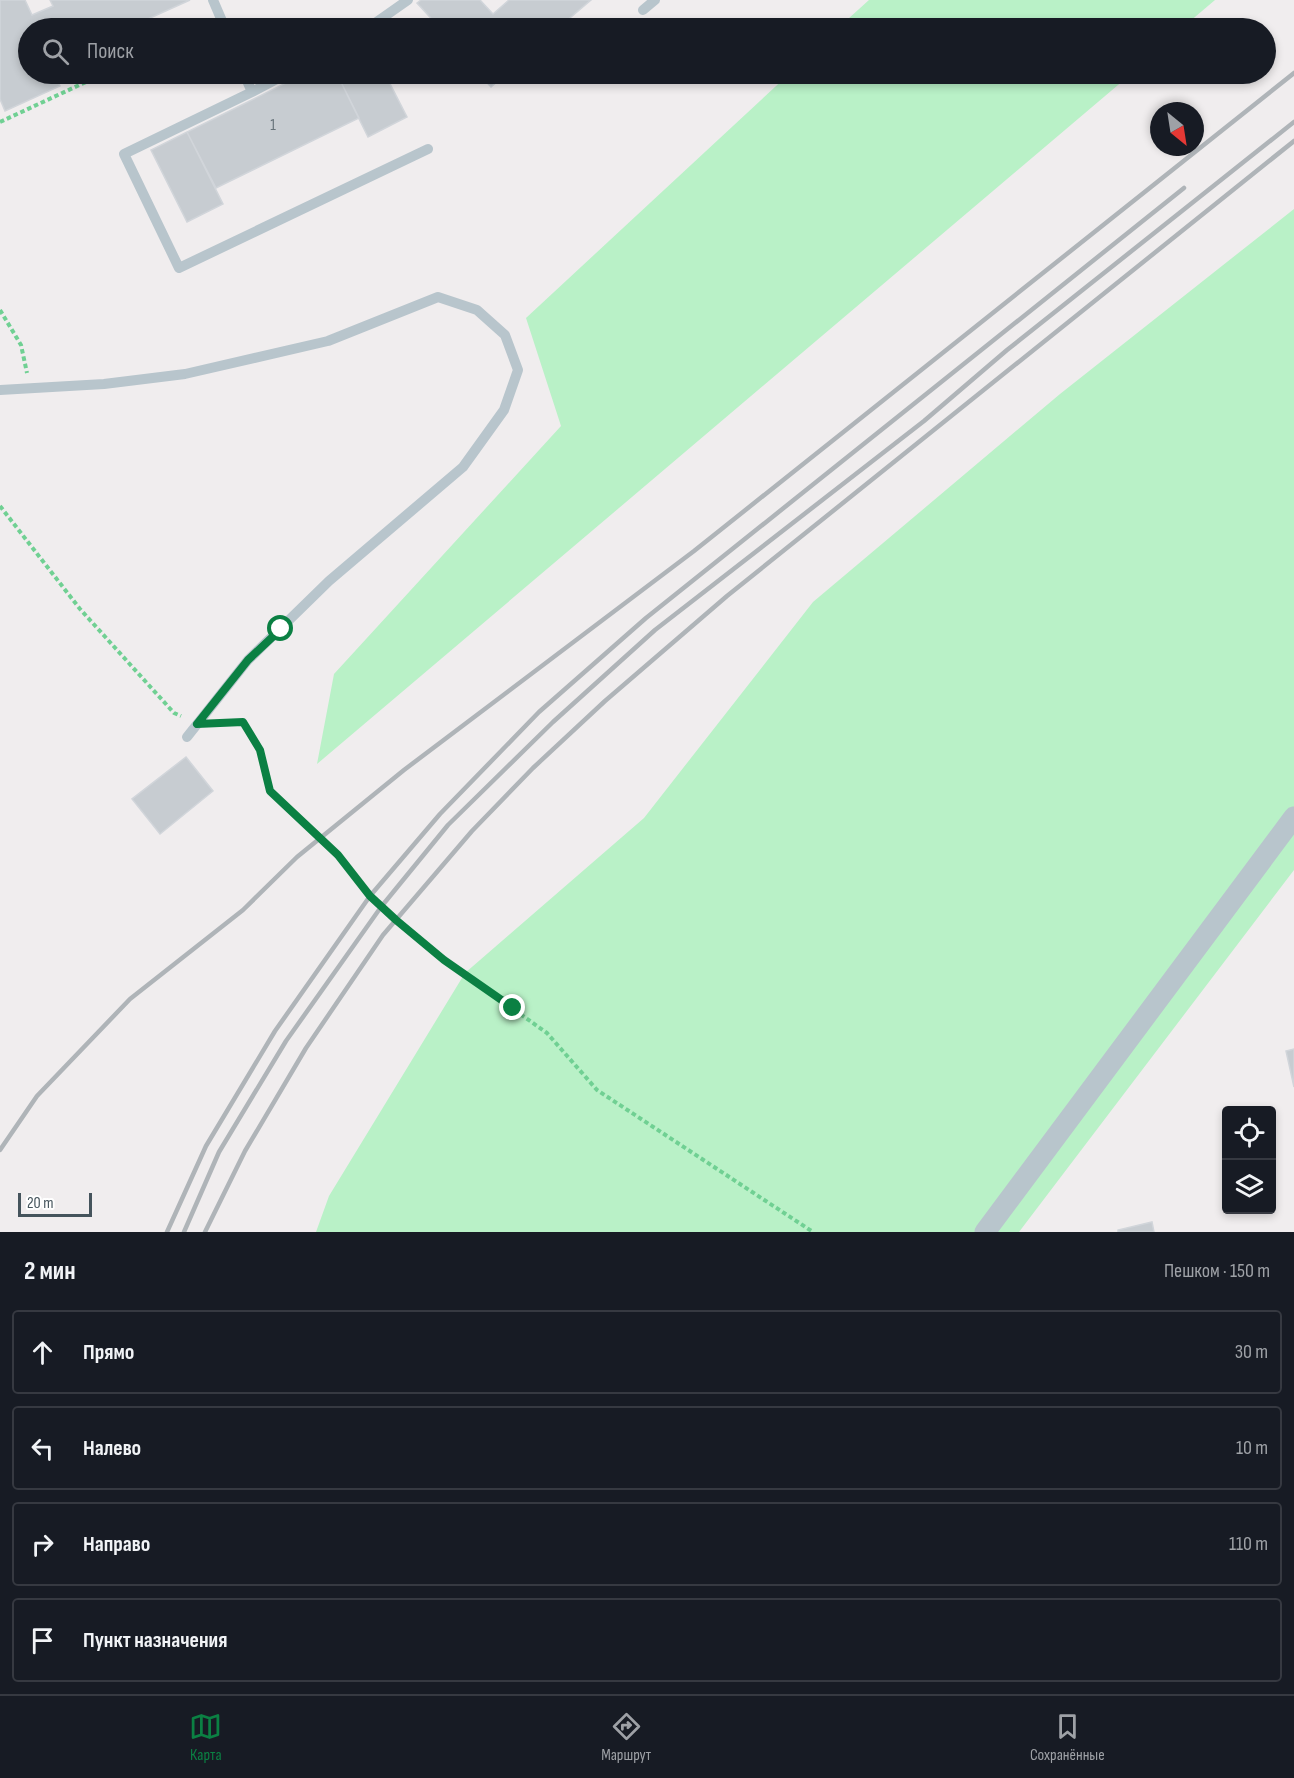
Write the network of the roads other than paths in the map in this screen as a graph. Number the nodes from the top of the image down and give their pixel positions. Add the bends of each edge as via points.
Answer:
1 (213, 0) edge
2 (408, 0) edge
3 (655, 0) edge
4 (643, 10) dead end
5 (221, 18) edge
6 (382, 18) edge
7 (248, 84) edge
8 (267, 84) edge
9 (252, 92) junction
10 (428, 149) dead end
11 (0, 390) edge
12 (187, 737) dead end
13 (1294, 817) edge
14 (985, 1232) edge

1 - 5 lane
2 - 6 lane
3 - 4 lane
7 - 9 lane
8 - 9 lane
9 - 10 lane via 124,154 179,268
11 - 12 lane via 185,374 328,341 438,297 477,310 505,335 518,370 504,410 463,466 329,581 248,660
13 - 14 street

